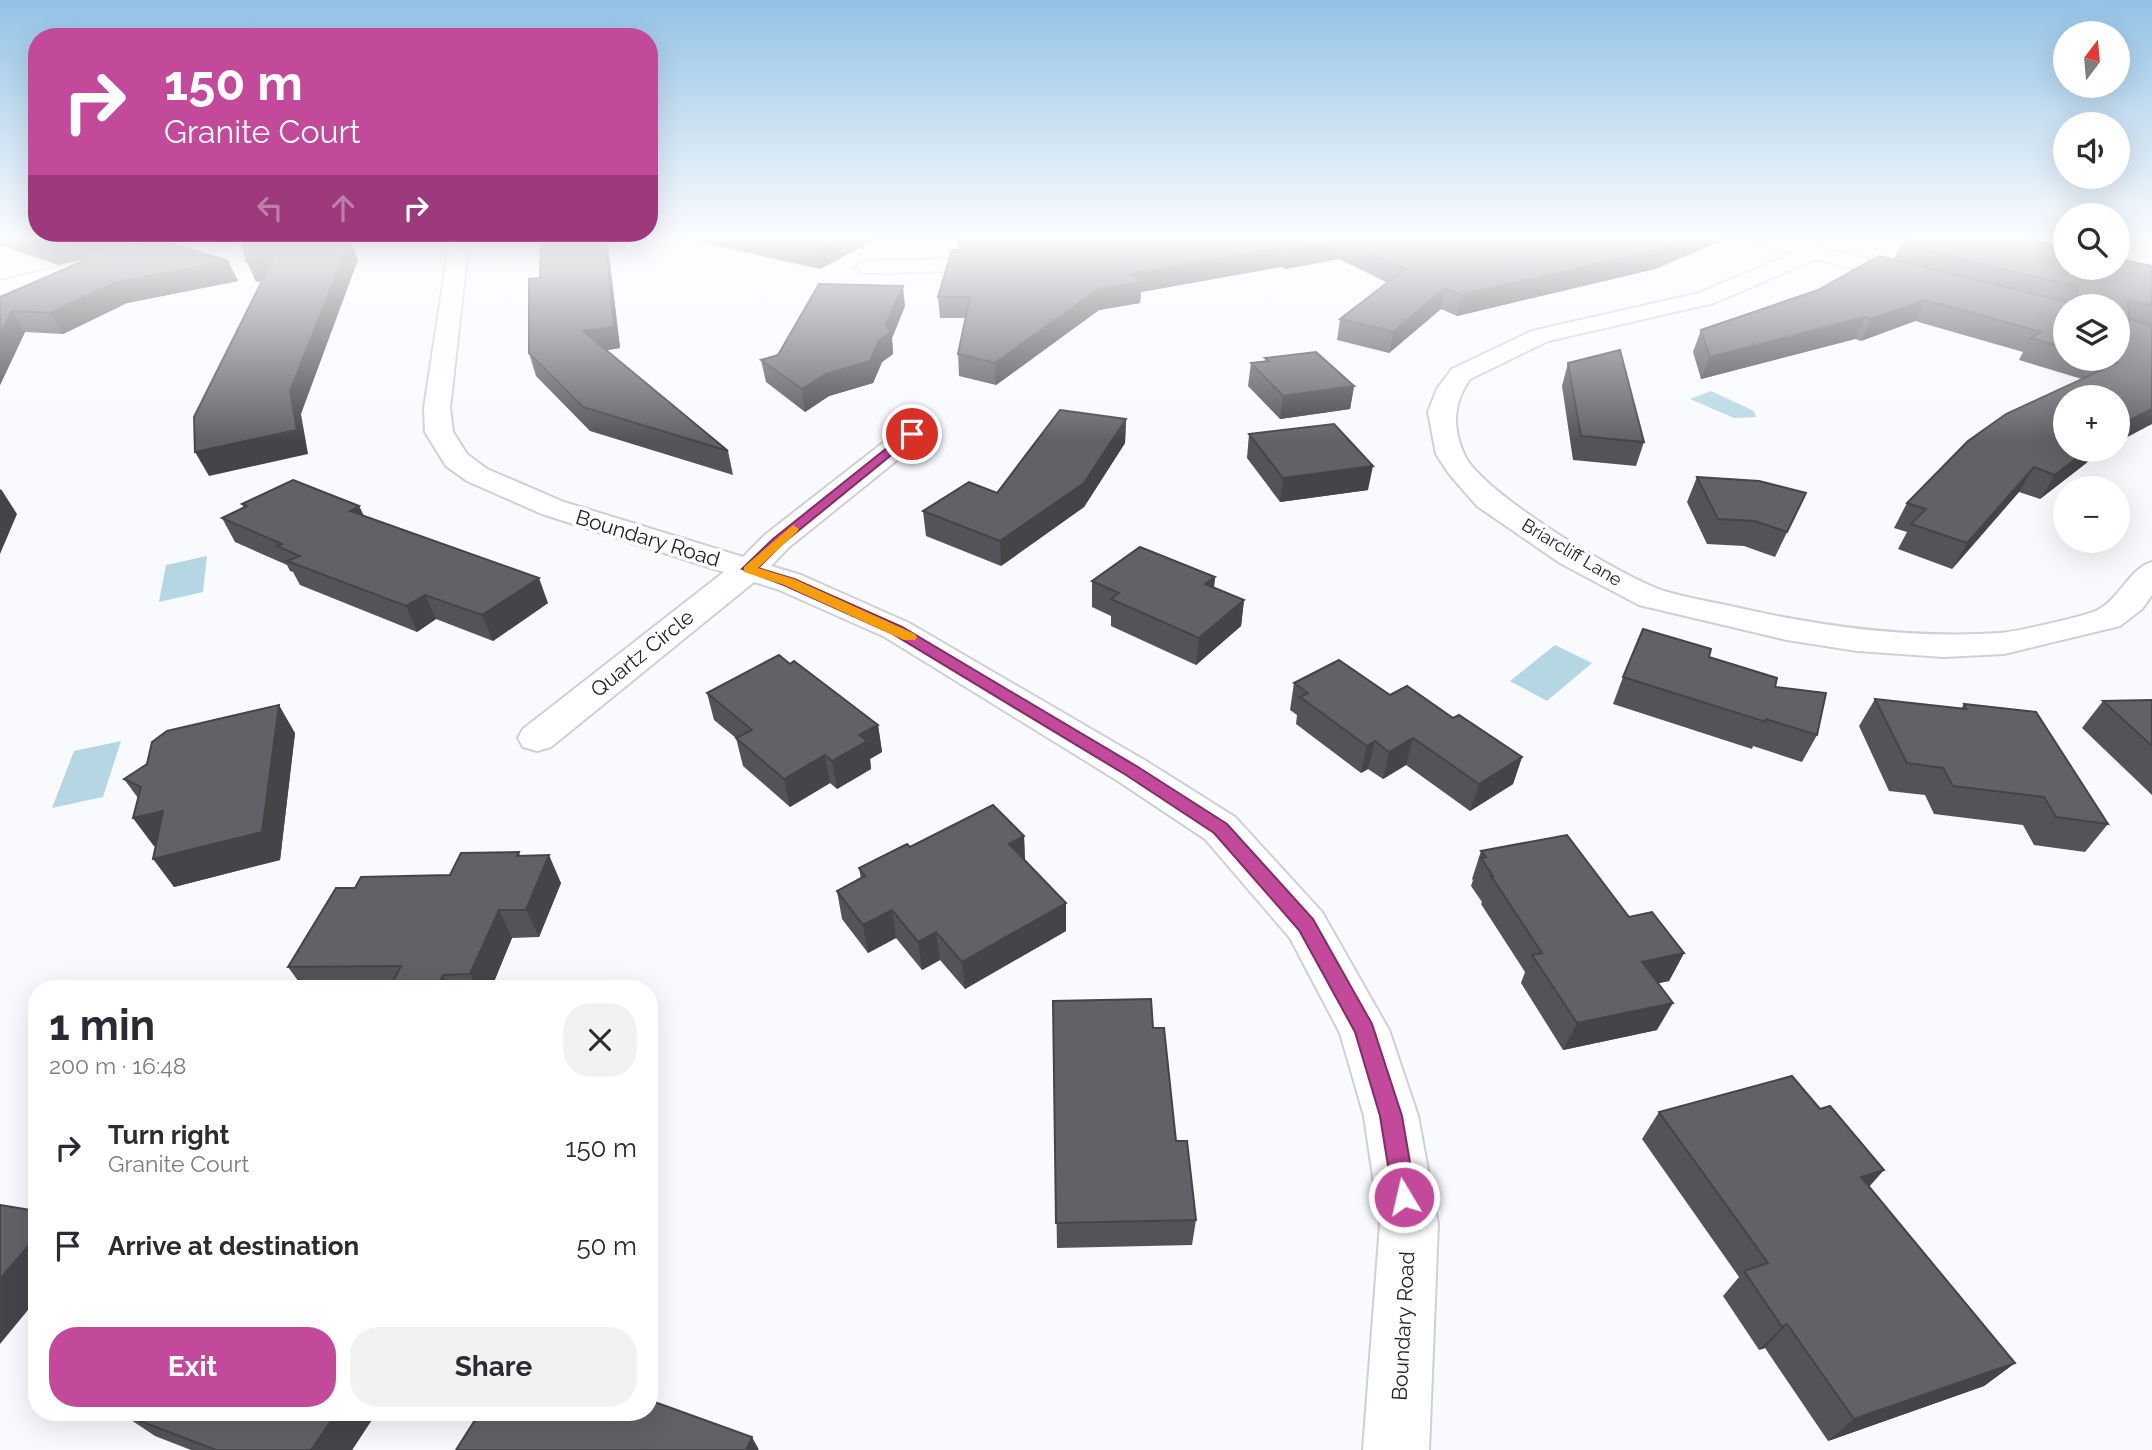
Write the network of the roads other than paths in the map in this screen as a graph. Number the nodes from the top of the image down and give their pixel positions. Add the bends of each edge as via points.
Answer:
1 (451, 306) edge
2 (1673, 306) edge
3 (912, 434) dead end
4 (749, 569) junction
5 (2152, 572) edge
6 (537, 738) dead end
7 (1396, 1450) edge

1 - 4 street, Boundary Road via 437,408 439,432 456,460 497,486 553,508
2 - 5 street, Briarcliff Lane via 1540,336 1461,374 1450,389 1441,412 1451,454 1460,468 1488,500 1571,556 1651,598 1787,630 1944,646 2004,643 2108,619 2130,602
3 - 4 street, Quartz Circle via 777,541
4 - 6 street, Quartz Circle
4 - 7 street, Boundary Road via 897,630 1132,771 1220,828 1306,925 1364,1030 1391,1116 1409,1224

